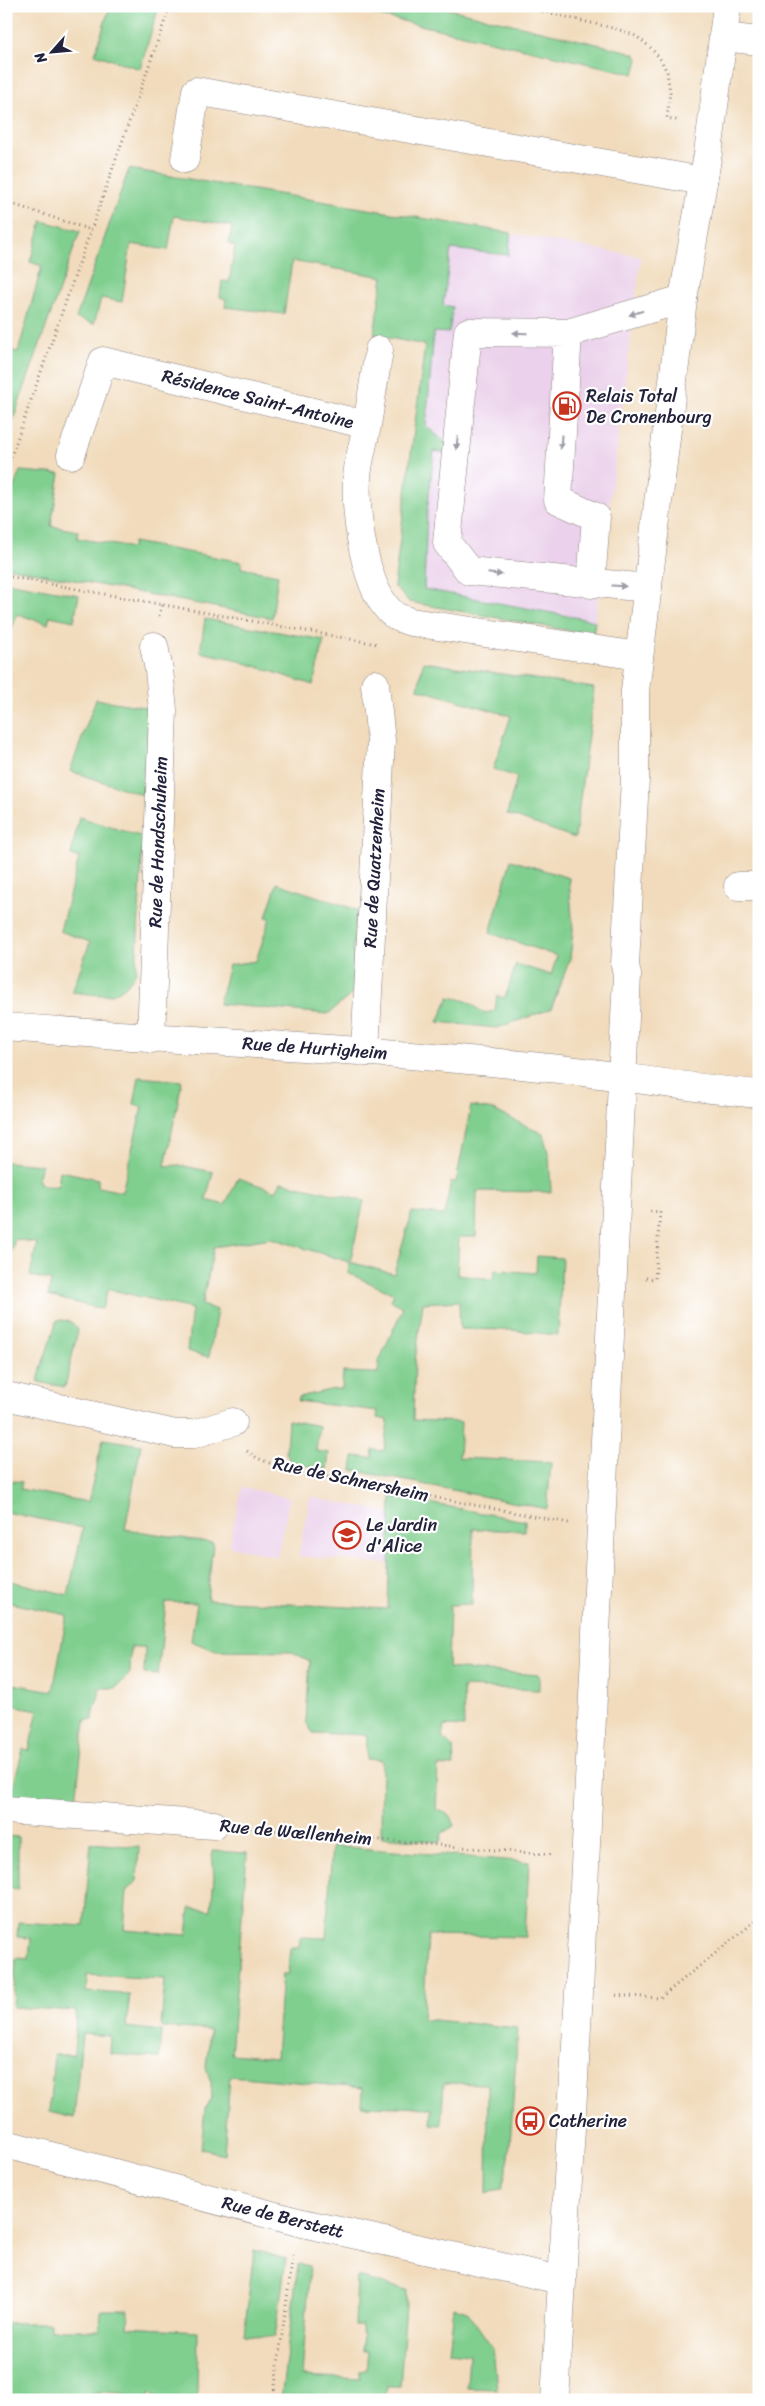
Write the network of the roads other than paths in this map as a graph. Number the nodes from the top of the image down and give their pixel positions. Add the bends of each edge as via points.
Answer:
1 (727, 6) edge
2 (723, 37) junction
3 (759, 41) edge
4 (185, 159) dead end
5 (703, 182) junction
6 (683, 299) junction
7 (568, 333) junction
8 (379, 350) dead end
9 (367, 425) junction
10 (71, 455) dead end
11 (591, 584) junction
12 (648, 588) junction
13 (154, 646) dead end
14 (639, 656) junction
15 (375, 684) dead end
16 (6, 1027) edge
17 (151, 1039) junction
18 (365, 1052) junction
19 (624, 1079) junction
20 (759, 1094) edge
21 (6, 1396) edge
22 (232, 1422) road end
23 (6, 1810) edge
24 (214, 1825) road end
25 (6, 2144) edge
26 (561, 2280) junction
27 (555, 2400) edge

1 - 2 street
2 - 3 street
2 - 5 street
4 - 5 street via 196,91
5 - 6 street
6 -> 7 street
6 - 12 street
7 -> 11 street via 558,500 596,517
7 -> 11 street via 468,332 447,543 469,571
8 - 9 street
9 - 10 street, Résidence Saint-Antoine via 103,361
9 - 14 street, Résidence Saint-Antoine via 357,476 358,512 371,576 394,616 411,622
11 -> 12 street
12 - 14 street
13 - 17 street, Rue de Handschuheim via 163,710
14 - 19 street via 635,692 636,778 625,965
15 - 18 street, Rue de Quatzenheim via 381,741
16 - 17 street, Rue de Hurtigheim
17 - 18 street, Rue de Hurtigheim
18 - 19 street, Rue de Hurtigheim via 541,1067
19 - 20 street, Rue de Hurtigheim
19 - 26 street via 579,1992
21 - 22 street via 175,1434 194,1434
23 - 24 street, Rue de Wœllenheim
25 - 26 street, Rue de Berstett via 298,2222
26 - 27 street

